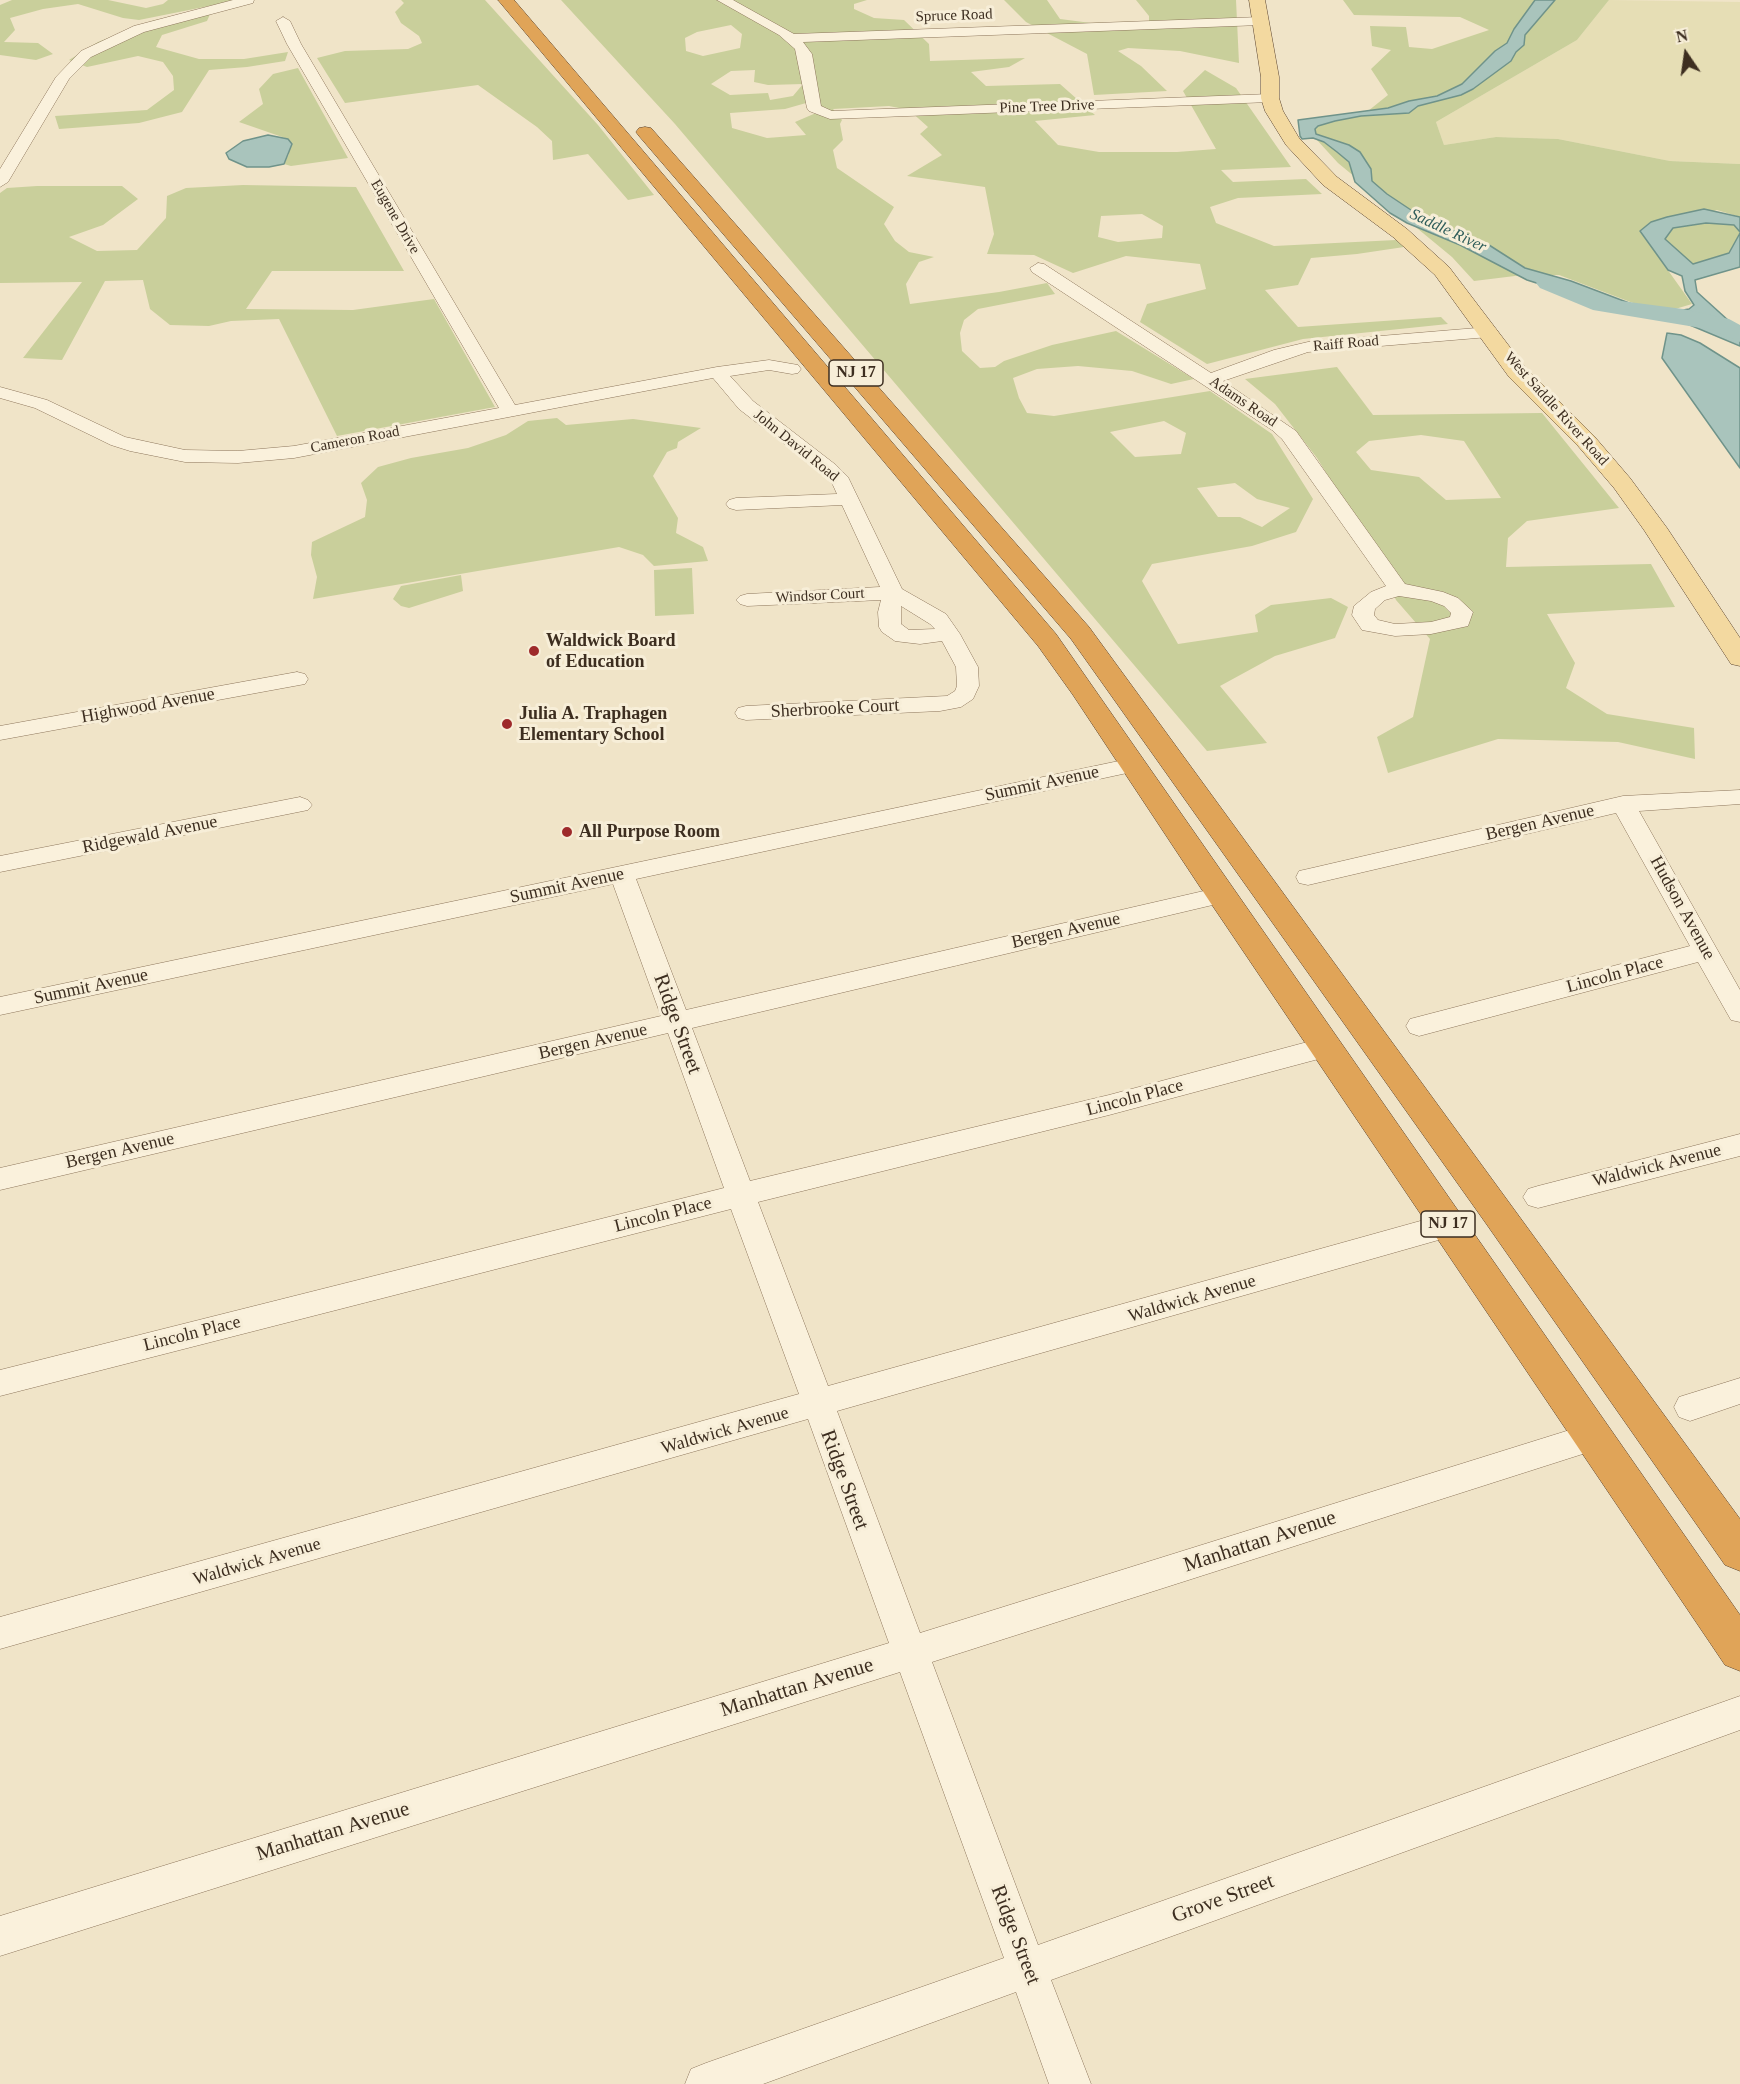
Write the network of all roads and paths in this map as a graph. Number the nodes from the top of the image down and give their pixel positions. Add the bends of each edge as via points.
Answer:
1 (248, 0) edge
2 (506, 0) edge
3 (530, 0) edge
4 (723, 0) edge
5 (1257, 0) edge
6 (283, 21) dead end
7 (1261, 21) junction
8 (793, 38) junction
9 (1270, 98) junction
10 (0, 182) edge
11 (1038, 268) dead end
12 (780, 324) junction
13 (1489, 332) junction
14 (773, 352) joint
15 (792, 369) joint
16 (717, 372) junction
17 (1209, 380) junction
18 (835, 387) junction
19 (0, 392) edge
20 (510, 411) junction
21 (850, 499) junction
22 (736, 504) dead end
23 (1398, 589) dead end
24 (893, 592) junction
25 (747, 600) dead end
26 (949, 634) junction
27 (1740, 658) edge
28 (297, 679) dead end
29 (746, 713) dead end
30 (0, 733) edge
31 (1133, 765) junction
32 (1740, 797) edge
33 (1623, 804) junction
34 (300, 806) dead end
35 (0, 864) edge
36 (622, 874) junction
37 (1308, 877) dead end
38 (1221, 895) junction
39 (1706, 951) junction
40 (0, 1006) edge
41 (1740, 1013) edge
42 (676, 1022) junction
43 (1419, 1026) dead end
44 (1326, 1047) junction
45 (1740, 1145) edge
46 (0, 1179) edge
47 (740, 1196) junction
48 (1538, 1197) dead end
49 (1449, 1225) junction
50 (0, 1383) edge
51 (1740, 1391) edge
52 (817, 1405) junction
53 (1690, 1407) dead end
54 (1592, 1437) junction
55 (1740, 1552) edge
56 (0, 1633) edge
57 (1740, 1652) edge
58 (909, 1653) junction
59 (1740, 1713) edge
60 (0, 1936) edge
61 (1028, 1970) junction
62 (706, 2084) edge
63 (1070, 2084) edge

1 - 10 street via 139,28 86,54 63,77
2 - 12 highway, NJ 17
3 - 55 highway, NJ 17 via 1080,633
4 - 8 street
5 - 7 main road, West Saddle River Road
6 - 20 street, Eugene Drive
7 - 8 street, Spruce Road
7 - 9 main road, West Saddle River Road
8 - 9 street, Pine Tree Drive via 805,54 814,108 839,116
9 - 13 main road, West Saddle River Road via 1282,128 1304,155 1330,181 1422,252 1455,286
11 - 17 street, Adams Road
12 - 14 highway
12 - 18 highway, NJ 17
13 - 17 street, Raiff Road via 1308,347
13 - 27 main road, West Saddle River Road via 1517,372 1578,432 1622,483
14 - 16 street, Cameron Road
15 - 16 street, Cameron Road via 769,366
15 - 18 highway
16 - 20 street, Cameron Road
16 - 21 street, John David Road via 746,405 830,469
17 - 23 street, Adams Road via 1289,435
18 - 31 highway, NJ 17 via 1047,640
19 - 20 street, Cameron Road via 41,404 137,447 213,458 294,452
21 - 22 street
21 - 24 street, John David Road
24 - 25 street, Windsor Court
24 - 26 street via 938,619
24 - 26 street via 889,612 890,627 895,632 920,638
26 - 29 street, Sherbrooke Court via 967,667 965,694 953,702
28 - 30 street, Highwood Avenue
31 - 36 street, Summit Avenue
31 - 38 highway, NJ 17
32 - 33 street, Bergen Avenue
33 - 37 street, Bergen Avenue
33 - 39 street, Hudson Avenue
34 - 35 street, Ridgewald Avenue
36 - 40 street, Summit Avenue
36 - 42 street, Ridge Street
38 - 42 street, Bergen Avenue
38 - 44 highway, NJ 17
39 - 41 street, Hudson Avenue
39 - 43 street, Lincoln Place
42 - 46 street, Bergen Avenue
42 - 47 street, Ridge Street
44 - 47 street, Lincoln Place
44 - 49 highway, NJ 17
45 - 48 street, Waldwick Avenue
47 - 50 street, Lincoln Place
47 - 52 street, Ridge Street
49 - 52 street, Waldwick Avenue
49 - 54 highway, NJ 17
51 - 53 street
52 - 56 street, Waldwick Avenue
52 - 58 street, Ridge Street
54 - 57 highway, NJ 17
54 - 58 street, Manhattan Avenue
58 - 60 street, Manhattan Avenue
58 - 61 street, Ridge Street
59 - 61 street, Grove Street
61 - 62 street, Grove Street
61 - 63 street, Ridge Street

